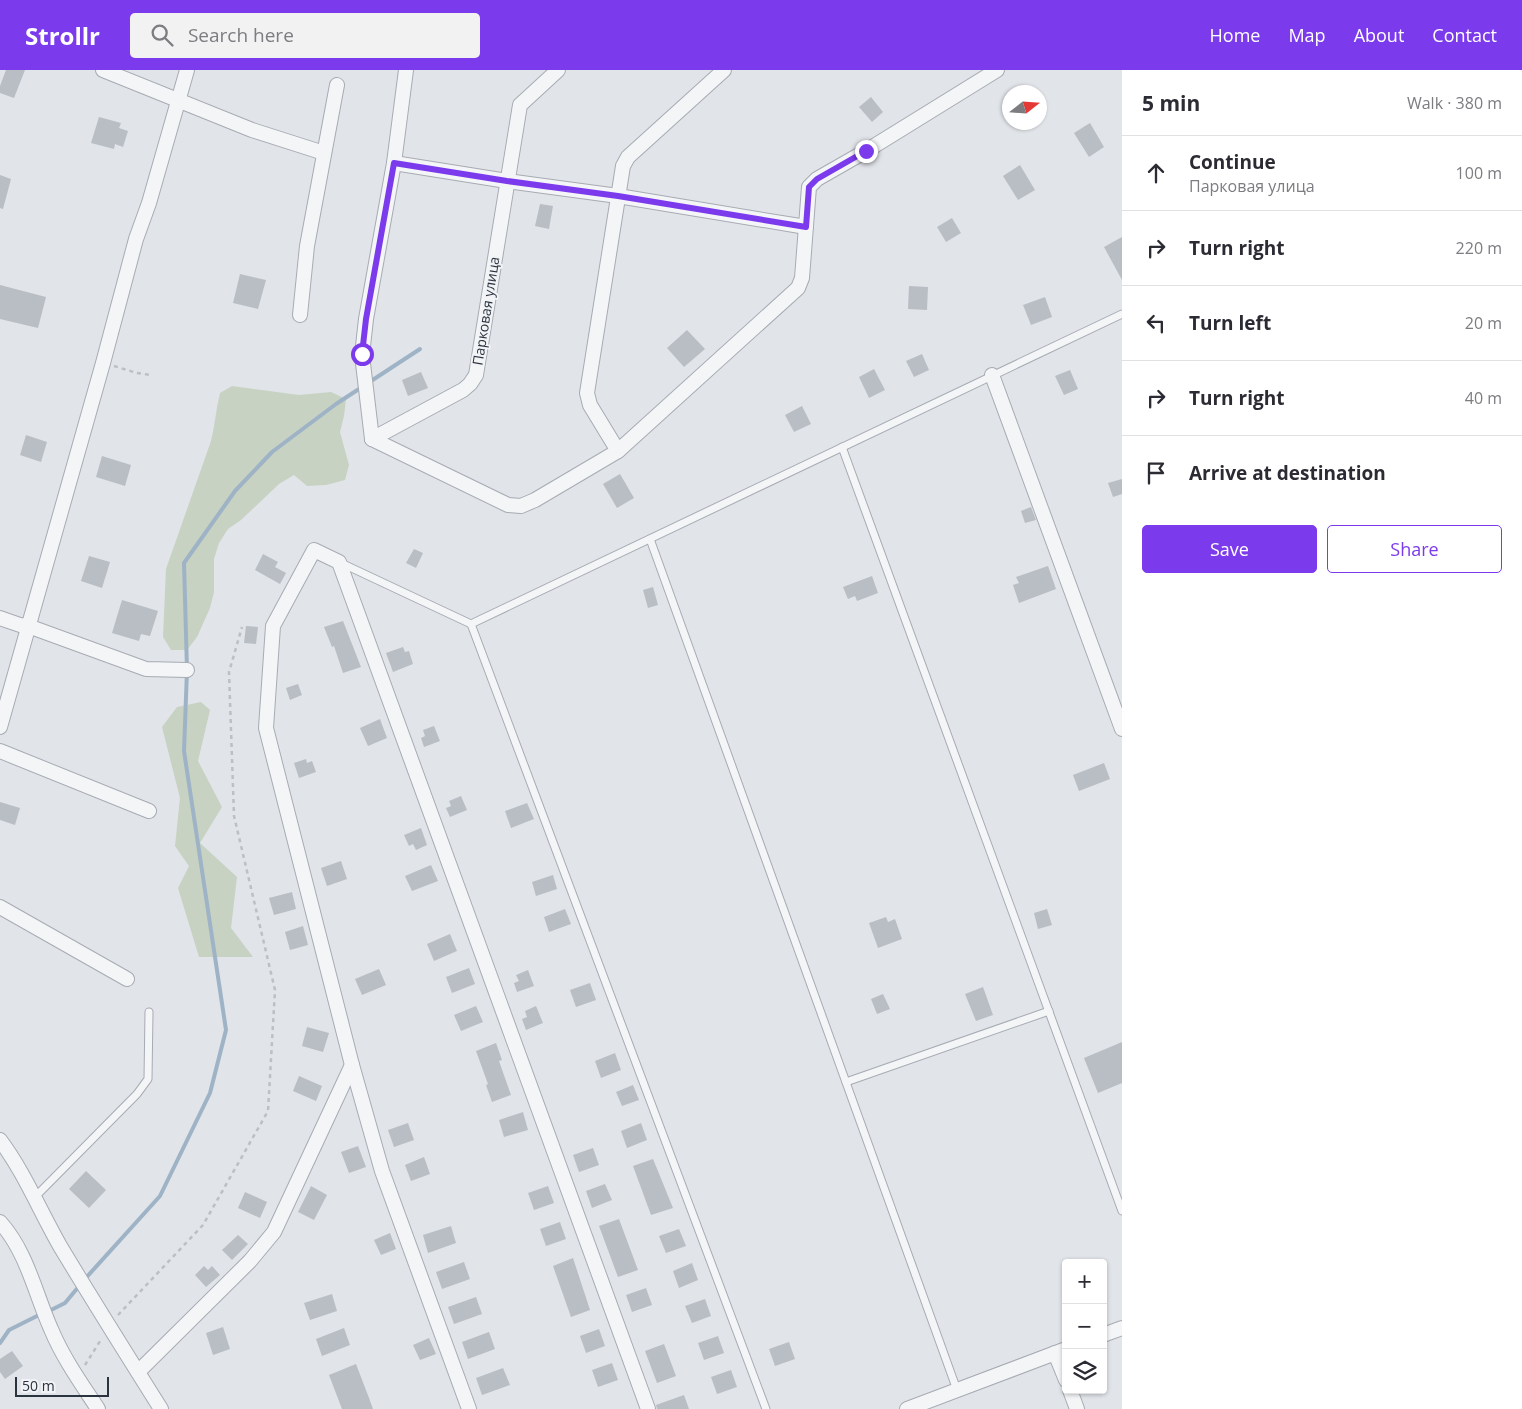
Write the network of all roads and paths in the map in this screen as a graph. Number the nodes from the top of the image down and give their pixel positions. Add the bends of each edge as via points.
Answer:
1 (103, 70) edge
2 (187, 70) edge
3 (406, 70) edge
4 (558, 70) edge
5 (724, 70) edge
6 (997, 70) edge
7 (337, 85) dead end
8 (179, 99) junction
9 (324, 153) junction
10 (394, 163) junction
11 (507, 181) junction
12 (618, 196) junction
13 (806, 227) junction
14 (1122, 314) edge
15 (300, 315) dead end
16 (103, 363) junction
17 (151, 375) dead end
18 (992, 375) junction
19 (372, 439) junction
20 (842, 447) junction
21 (618, 451) junction
22 (650, 539) junction
23 (339, 562) junction
24 (0, 618) edge
25 (471, 624) junction
26 (28, 626) junction
27 (242, 627) dead end
28 (187, 670) dead end
29 (0, 727) edge
30 (1122, 729) edge
31 (0, 751) edge
32 (149, 811) dead end
33 (0, 907) edge
34 (127, 978) dead end
35 (1049, 1011) junction
36 (149, 1012) dead end
37 (352, 1065) junction
38 (846, 1082) junction
39 (0, 1140) edge
40 (34, 1198) junction
41 (1122, 1210) edge
42 (0, 1222) edge
43 (109, 1328) junction
44 (1122, 1328) edge
45 (1107, 1334) edge
46 (1061, 1351) edge
47 (138, 1372) junction
48 (77, 1377) junction
49 (957, 1390) junction
50 (1071, 1394) edge
51 (913, 1408) edge
52 (98, 1409) edge
53 (161, 1409) edge
54 (469, 1409) edge
55 (648, 1409) edge
56 (766, 1409) edge
57 (1077, 1409) edge

1 - 8 street
2 - 8 street
3 - 10 street
4 - 11 street, Парковая улица via 520,105
5 - 12 street via 628,157
6 - 13 street via 817,179 809,187
7 - 9 street
8 - 9 street via 252,130
8 - 16 street via 136,239
9 - 15 street via 307,246
10 - 11 street
10 - 19 street via 362,354
11 - 12 street
11 - 19 street, Парковая улица via 476,375 463,390
12 - 13 street
12 - 21 street via 587,393 590,405
13 - 21 street via 802,278 798,288
14 - 18 lane
16 - 17 path
16 - 26 street
18 - 20 lane
18 - 30 street
19 - 21 street via 508,505 521,506
20 - 22 lane
20 - 35 lane
22 - 25 lane
22 - 38 lane
23 - 25 lane
23 - 37 street via 314,550 273,626 266,728
23 - 55 street
24 - 26 street
25 - 56 lane
26 - 28 street via 146,669
26 - 29 street
27 - 43 path via 229,672 234,816 276,990 268,1111 203,1225
31 - 32 street
33 - 34 street
35 - 38 lane
35 - 41 lane
36 - 40 lane via 148,1079
37 - 47 street via 274,1232 250,1261
37 - 54 street via 382,1171
38 - 49 lane
39 - 40 street
40 - 43 street
42 - 48 street via 12,1234 25,1260 45,1313
43 - 47 street
43 - 48 path
44 - 45 street
46 - 49 street
47 - 53 street
48 - 52 street
49 - 51 street
50 - 57 street

